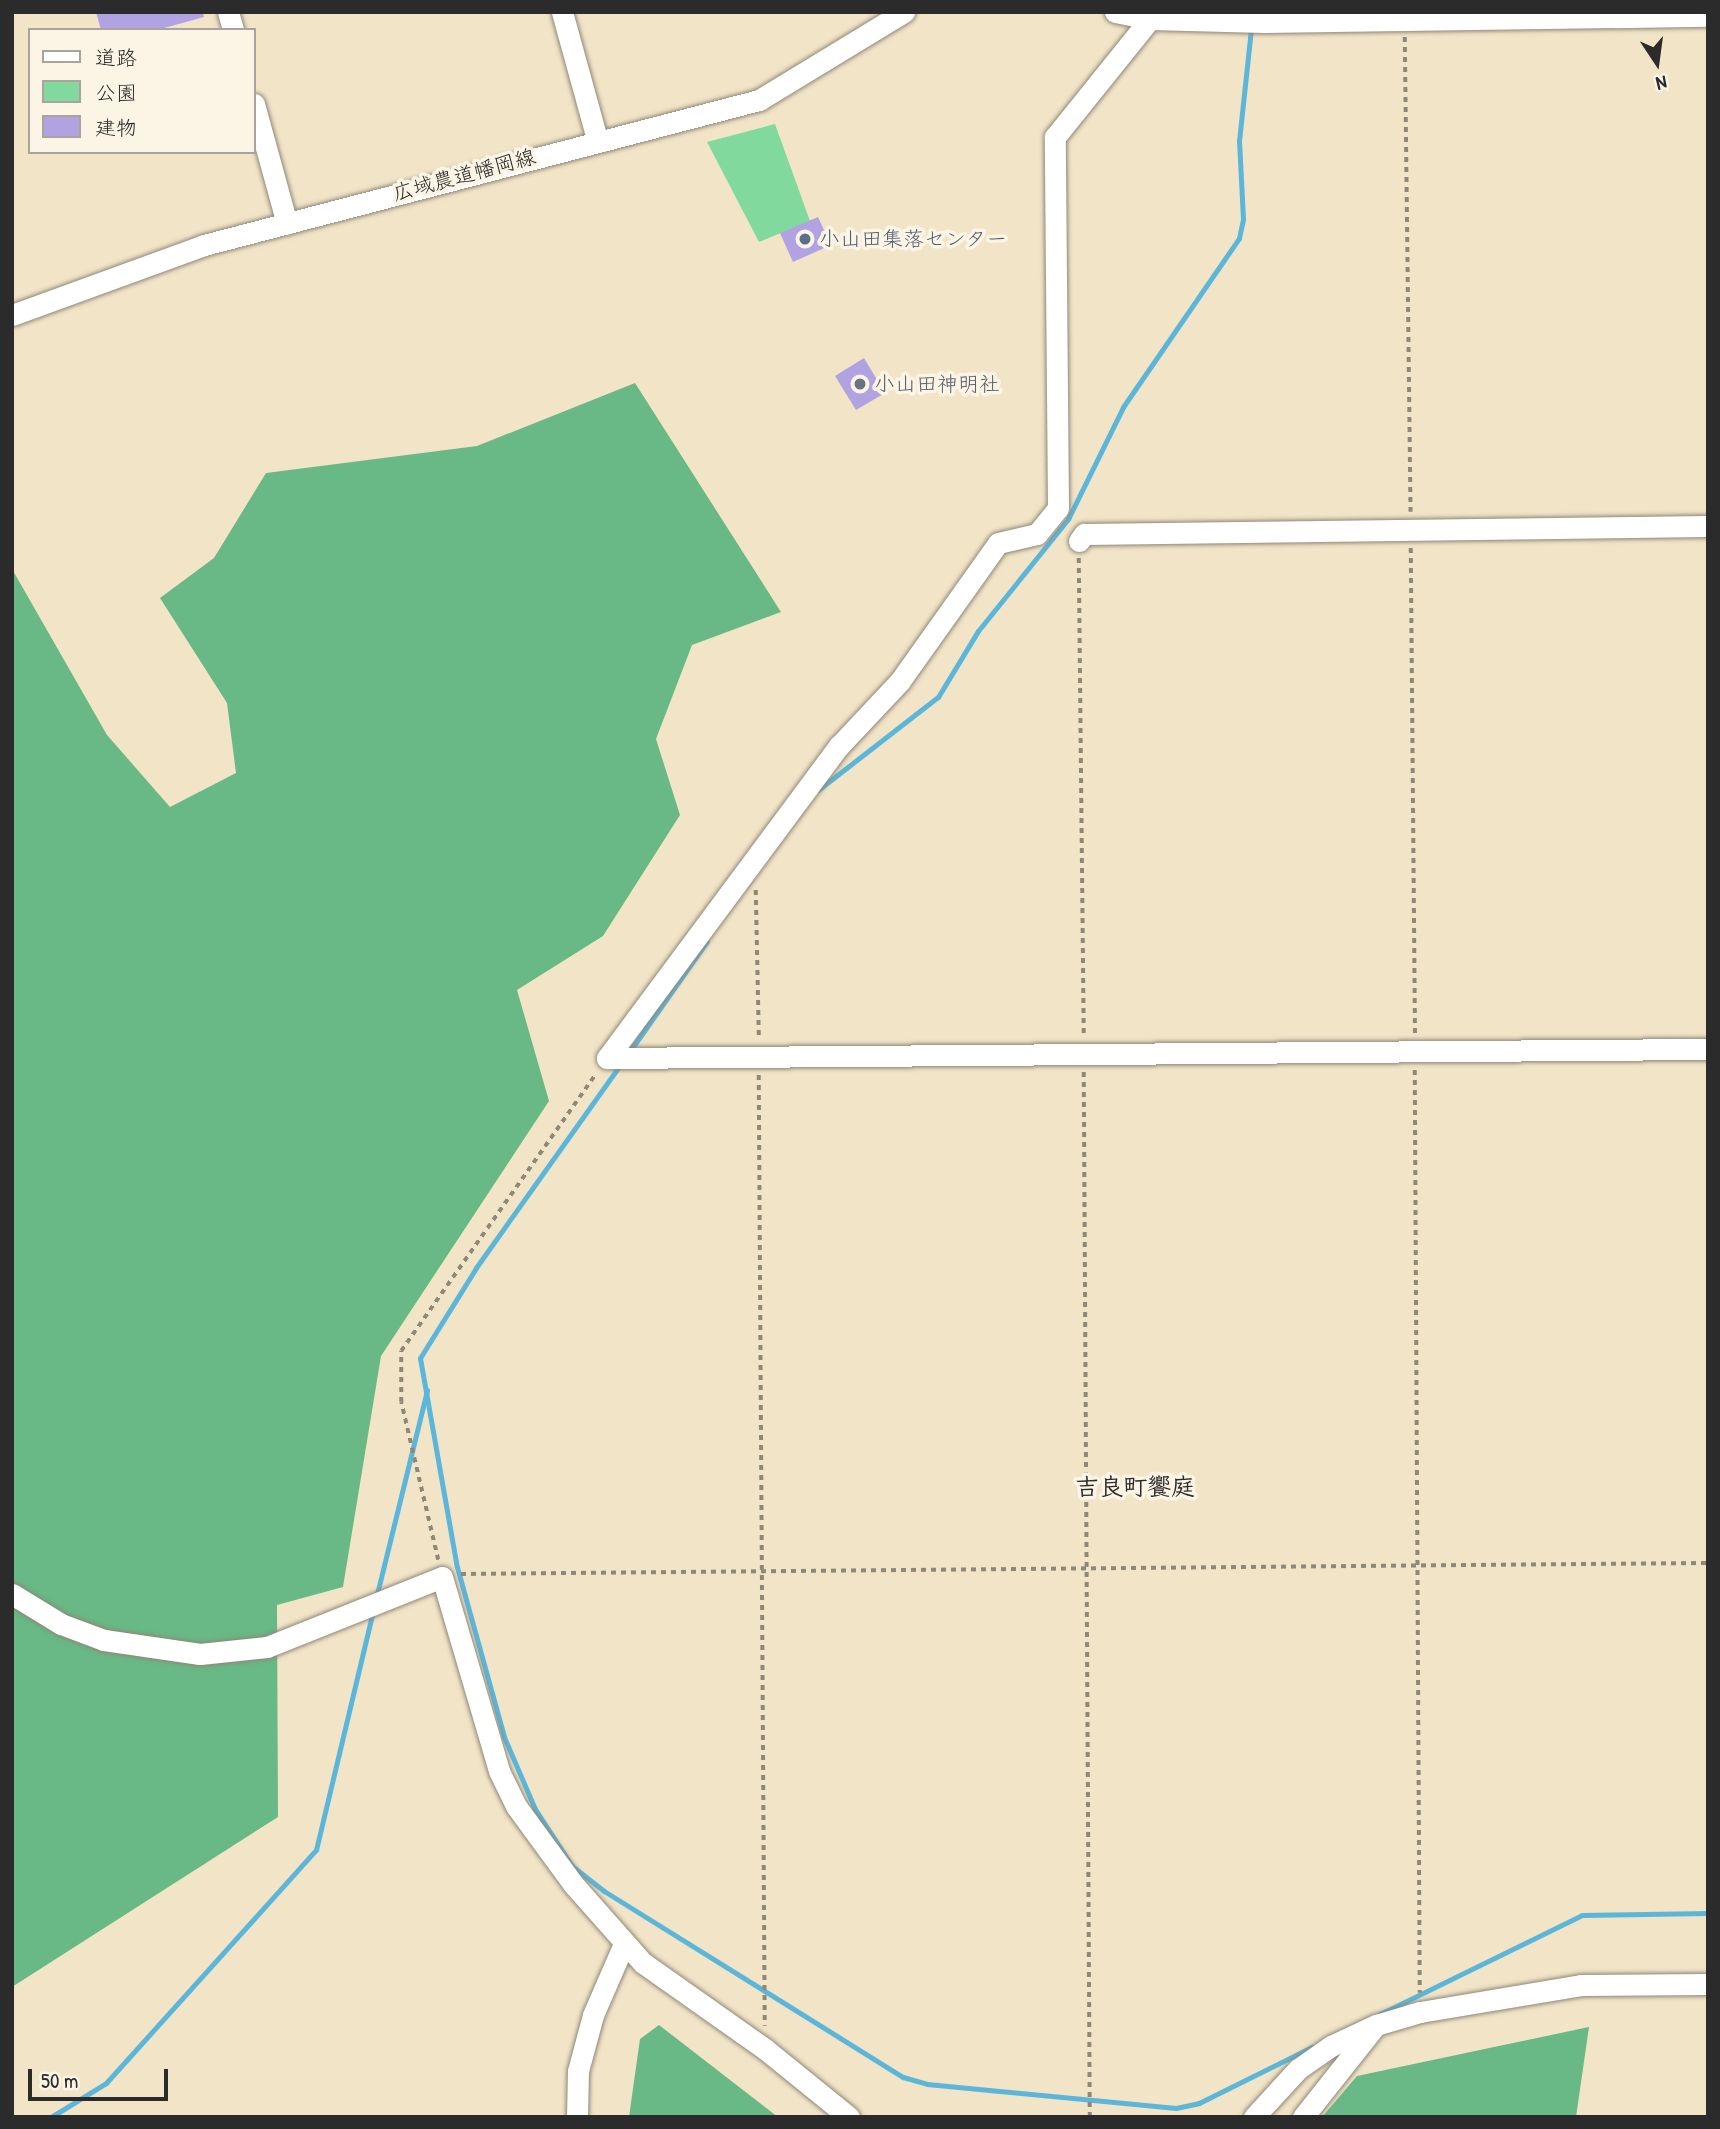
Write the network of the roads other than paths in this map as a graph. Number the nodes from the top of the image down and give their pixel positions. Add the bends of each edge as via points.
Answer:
1 (562, 12) edge
2 (904, 12) edge
3 (1115, 12) edge
4 (1405, 16) edge
5 (1708, 16) edge
6 (1150, 19) junction
7 (1227, 19) edge
8 (256, 111) edge
9 (597, 139) junction
10 (287, 224) junction
11 (12, 315) edge
12 (1708, 526) edge
13 (1079, 541) road end
14 (1708, 1049) edge
15 (12, 1594) edge
16 (623, 1946) junction
17 (1708, 1984) edge
18 (1376, 2025) junction
19 (578, 2117) edge
20 (849, 2117) edge
21 (1254, 2117) edge
22 (1303, 2117) edge

1 - 9 street
2 - 9 street, 広域農道幡岡線 via 759,100
3 - 6 street
4 - 5 street
4 - 7 street via 1264,22
6 - 7 street
6 - 14 street via 1055,137 1058,508 1037,534 998,543 900,681 839,746 607,1058
8 - 10 street
9 - 10 street, 広域農道幡岡線
10 - 11 street, 広域農道幡岡線 via 136,267
12 - 13 street via 1084,534
15 - 16 street via 61,1624 104,1640 200,1654 267,1647 442,1577 499,1772 516,1806
16 - 19 street via 593,2015 578,2071
16 - 20 street via 765,2049
17 - 18 street via 1581,1985 1420,2012
18 - 21 street via 1331,2046 1298,2069
18 - 22 street

